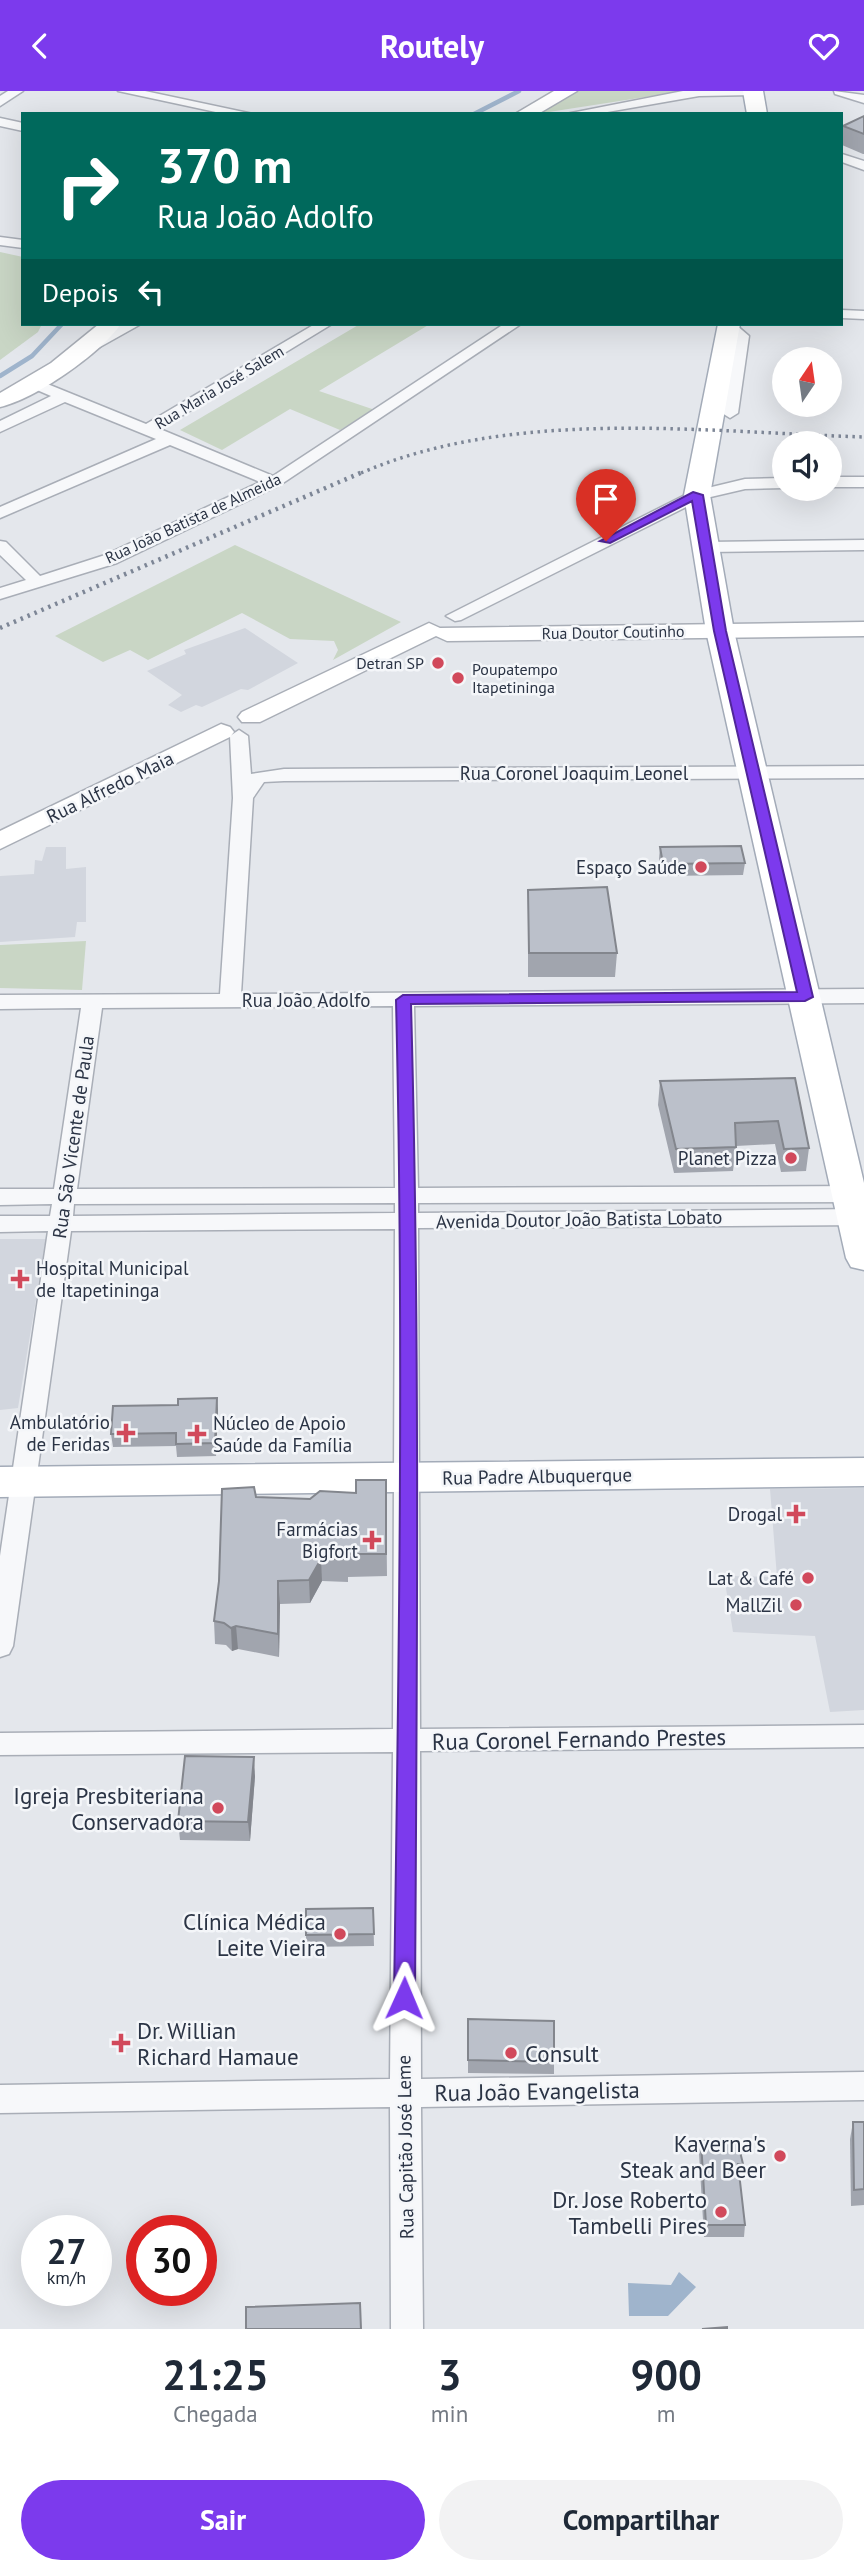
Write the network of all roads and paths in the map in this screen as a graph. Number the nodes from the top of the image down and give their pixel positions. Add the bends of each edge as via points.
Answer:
1 (17, 91) edge
2 (124, 91) edge
3 (568, 91) edge
4 (753, 91) edge
5 (840, 91) edge
6 (864, 99) edge
7 (0, 102) edge
8 (236, 112) edge
9 (528, 112) edge
10 (584, 112) edge
11 (757, 112) edge
12 (0, 122) edge
13 (21, 127) edge
14 (843, 158) edge
15 (864, 166) edge
16 (0, 236) edge
17 (21, 238) edge
18 (0, 241) edge
19 (21, 244) edge
20 (843, 314) edge
21 (864, 315) edge
22 (101, 326) edge
23 (109, 326) edge
24 (130, 326) edge
25 (322, 326) edge
26 (511, 326) edge
27 (728, 326) edge
28 (729, 326) edge
29 (82, 351) junction
30 (35, 384) junction
31 (64, 396) junction
32 (0, 401) edge
33 (730, 413) dead end
34 (0, 427) edge
35 (149, 429) junction
36 (170, 439) junction
37 (274, 482) junction
38 (842, 482) edge
39 (864, 482) edge
40 (772, 483) edge
41 (697, 495) junction
42 (0, 513) edge
43 (864, 545) edge
44 (0, 546) edge
45 (708, 547) junction
46 (37, 582) junction
47 (0, 594) edge
48 (444, 627) junction
49 (864, 629) edge
50 (720, 631) junction
51 (238, 735) junction
52 (753, 772) junction
53 (864, 772) edge
54 (284, 775) junction
55 (243, 798) junction
56 (0, 841) edge
57 (864, 996) edge
58 (805, 997) junction
59 (403, 1000) junction
60 (230, 1001) junction
61 (0, 1002) edge
62 (92, 1002) junction
63 (0, 1197) edge
64 (65, 1197) junction
65 (859, 1205) edge
66 (409, 1208) junction
67 (0, 1224) edge
68 (60, 1224) junction
69 (864, 1258) edge
70 (864, 1472) edge
71 (410, 1477) junction
72 (11, 1481) edge
73 (0, 1646) edge
74 (864, 1735) edge
75 (408, 1742) junction
76 (0, 1744) edge
77 (864, 2086) edge
78 (403, 2093) junction
79 (0, 2099) edge
80 (407, 2329) edge

1 - 7 street
2 - 8 street
3 - 9 main road
4 - 10 street via 699,92
4 - 11 main road
5 - 6 street
12 - 13 street
14 - 15 street
16 - 17 street
18 - 19 street
20 - 21 street
22 - 29 main road
23 - 29 main road
24 - 29 street
25 - 35 street, Rua Maria José Salem
26 - 37 street, Rua João Batista de Almeida
27 - 41 main road
28 - 33 street via 742,336
29 - 30 main road
30 - 31 street
30 - 32 main road
31 - 34 street
31 - 35 street
35 - 36 street
36 - 37 street
36 - 42 street
37 - 46 street, Rua João Batista de Almeida via 111,559
38 - 39 street
40 - 41 street, Rua Alfredo Maia
41 - 45 main road
41 - 48 street, Rua Alfredo Maia
43 - 45 street
44 - 46 street
45 - 50 main road
46 - 47 street, Rua João Batista de Almeida
48 - 50 main road, Rua Doutor Coutinho
48 - 51 main road, Rua Alfredo Maia
49 - 50 main road, Rua Doutor Coutinho
50 - 52 main road
51 - 54 street
51 - 55 street
51 - 56 main road, Rua Alfredo Maia
52 - 53 street, Rua Coronel Joaquim Leonel
52 - 54 street, Rua Coronel Joaquim Leonel
52 - 58 main road
54 - 55 street via 258,778
55 - 60 street
57 - 58 street, Rua João Adolfo
58 - 59 street, Rua João Adolfo
58 - 65 main road
59 - 60 street, Rua João Adolfo
59 - 66 street, Rua Capitão José Leme
60 - 62 street, Rua João Adolfo
61 - 62 street, Rua João Adolfo
62 - 64 street, Rua São Vicente de Paula
63 - 64 street, Avenida Doutor João Batista Lobato
64 - 66 street, Avenida Doutor João Batista Lobato
64 - 68 street, Rua São Vicente de Paula
65 - 66 street, Avenida Doutor João Batista Lobato
65 - 69 main road
66 - 68 street, Avenida Doutor João Batista Lobato
66 - 71 street, Rua Capitão José Leme
67 - 68 street, Avenida Doutor João Batista Lobato
68 - 72 street, Rua São Vicente de Paula
70 - 71 main road, Rua Padre Albuquerque
71 - 72 main road, Rua Padre Albuquerque
71 - 75 street, Rua Capitão José Leme
72 - 73 street, Rua São Vicente de Paula
74 - 75 street, Rua Coronel Fernando Prestes
75 - 76 street, Rua Coronel Fernando Prestes
75 - 78 street, Rua Capitão José Leme
77 - 78 street, Rua João Evangelista
78 - 79 street, Rua João Evangelista
78 - 80 street, Rua Capitão José Leme

